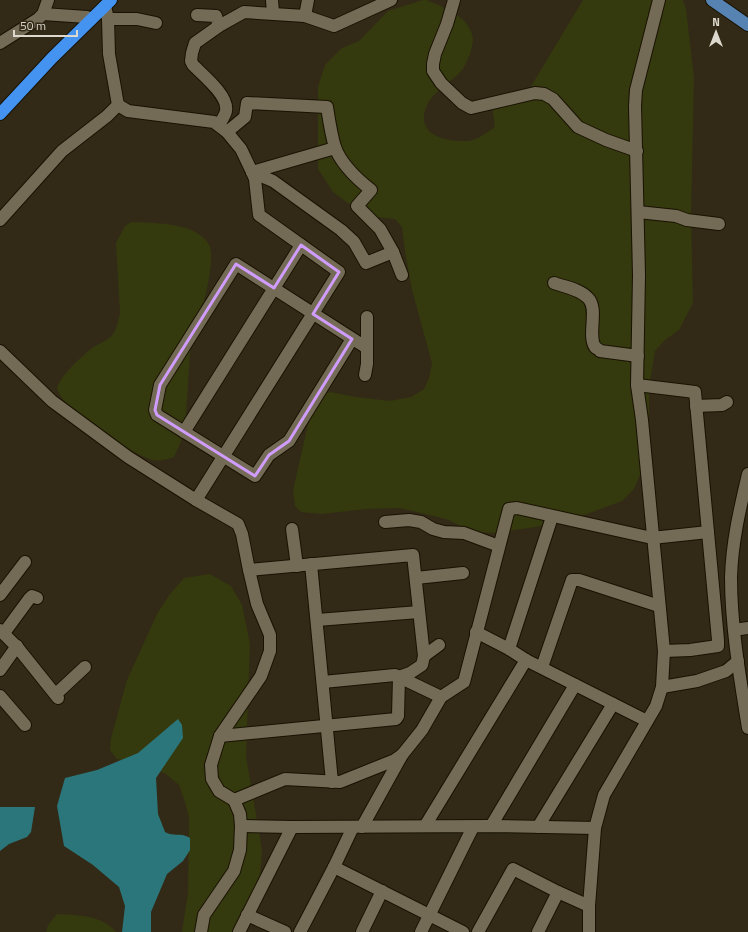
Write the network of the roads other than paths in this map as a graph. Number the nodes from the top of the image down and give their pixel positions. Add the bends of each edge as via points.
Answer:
1 (48, 0) edge
2 (272, 0) edge
3 (308, 0) edge
4 (392, 0) edge
5 (454, 0) edge
6 (659, 0) edge
7 (712, 0) edge
8 (108, 3) edge
9 (244, 6) edge
10 (273, 13) junction
11 (43, 14) junction
12 (197, 15) dead end
13 (305, 16) junction
14 (92, 19) junction
15 (108, 19) junction
16 (156, 23) dead end
17 (748, 25) edge
18 (219, 26) junction
19 (0, 43) edge
20 (118, 105) junction
21 (0, 114) edge
22 (223, 129) junction
23 (335, 148) junction
24 (637, 151) junction
25 (252, 172) junction
26 (638, 212) junction
27 (0, 220) edge
28 (719, 224) dead end
29 (301, 245) junction
30 (393, 252) junction
31 (402, 275) dead end
32 (554, 283) dead end
33 (274, 288) junction
34 (313, 314) junction
35 (367, 316) dead end
36 (352, 339) junction
37 (367, 348) junction
38 (0, 351) edge
39 (638, 356) junction
40 (365, 376) dead end
41 (637, 385) junction
42 (696, 406) junction
43 (724, 406) dead end
44 (184, 432) junction
45 (224, 457) junction
46 (748, 474) edge
47 (196, 500) junction
48 (552, 516) junction
49 (385, 522) dead end
50 (292, 529) dead end
51 (708, 532) junction
52 (652, 538) junction
53 (499, 546) junction
54 (25, 562) dead end
55 (311, 564) junction
56 (297, 566) junction
57 (249, 570) junction
58 (463, 573) dead end
59 (416, 578) junction
60 (0, 595) edge
61 (37, 598) dead end
62 (659, 606) junction
63 (419, 612) junction
64 (317, 620) junction
65 (748, 628) edge
66 (734, 630) junction
67 (2, 631) edge
68 (476, 632) junction
69 (439, 645) dead end
70 (16, 646) junction
71 (509, 649) junction
72 (664, 651) junction
73 (424, 656) junction
74 (526, 660) junction
75 (738, 661) junction
76 (85, 667) dead end
77 (542, 667) junction
78 (0, 670) edge
79 (399, 677) junction
80 (323, 682) junction
81 (574, 685) junction
82 (662, 687) junction
83 (0, 696) edge
84 (441, 697) junction
85 (613, 704) junction
86 (647, 721) junction
87 (25, 725) dead end
88 (326, 726) junction
89 (748, 728) edge
90 (220, 736) junction
91 (402, 755) junction
92 (332, 782) junction
93 (234, 800) junction
94 (241, 826) junction
95 (425, 826) junction
96 (491, 826) junction
97 (292, 827) junction
98 (357, 827) junction
99 (473, 827) junction
100 (538, 827) junction
101 (595, 828) junction
102 (334, 867) junction
103 (382, 891) junction
104 (558, 892) junction
105 (589, 906) junction
106 (248, 915) junction
107 (430, 916) junction
108 (202, 932) edge
109 (239, 932) edge
110 (285, 932) edge
111 (300, 932) edge
112 (362, 932) edge
113 (421, 932) edge
114 (463, 932) edge
115 (478, 932) edge
116 (538, 932) edge
117 (589, 932) edge

1 - 11 street
2 - 10 street
3 - 13 street
4 - 13 street via 334,26
5 - 24 street via 435,54 433,71 441,83 462,103 471,108 535,93 544,94 553,99 578,127
6 - 24 street via 636,90
7 - 17 main road
8 - 14 highway
8 - 15 street
9 - 10 street
9 - 18 street
10 - 13 street
11 - 14 street
11 - 19 street
12 - 18 street via 216,16
14 - 21 highway
15 - 16 street via 137,19
15 - 20 street via 109,54
18 - 22 street via 195,42 191,61 216,88 225,102
20 - 22 street via 128,111 214,122
20 - 27 street via 62,151
22 - 23 street via 245,117 247,103 327,106
22 - 25 street via 241,149
23 - 25 street
23 - 30 street via 359,181 371,190 357,206 380,229
24 - 26 street
25 - 29 street via 259,215
25 - 30 street via 273,181 341,230 354,242 366,263
26 - 28 street
26 - 39 street
29 - 33 street
29 - 34 street via 339,272
30 - 31 street
32 - 39 street via 580,291 589,298 592,305 595,347 600,351
33 - 34 street
33 - 44 street
33 - 44 street via 236,264 168,372 160,385 155,410 157,415
34 - 36 street
34 - 45 street
35 - 37 street
36 - 37 street
36 - 45 street via 289,441 269,456 255,476
37 - 40 street
38 - 47 street via 52,401 128,457
39 - 41 street
41 - 42 street via 695,392
41 - 52 street
42 - 43 street
42 - 51 street
44 - 45 street
45 - 47 street
46 - 66 street via 735,532 731,575
47 - 57 street via 238,524
48 - 52 street
48 - 53 street via 517,508 509,509
48 - 71 street
49 - 53 street via 421,522 434,529 464,533
50 - 56 street
51 - 52 street
51 - 72 street via 718,646
52 - 62 street
53 - 68 street
54 - 60 street
55 - 56 street
55 - 59 street via 413,554
55 - 64 street
56 - 57 street
57 - 90 street via 257,604 270,635 270,651 261,676
58 - 59 street
59 - 63 street
61 - 67 street via 32,596
62 - 72 street
62 - 77 street via 579,580 572,580
63 - 64 street
63 - 73 street
64 - 80 street
65 - 66 street
66 - 75 street
67 - 70 street
68 - 71 street
68 - 84 street via 464,682
69 - 73 street
70 - 76 street via 57,696
70 - 78 street
71 - 74 street
72 - 82 street
73 - 79 street via 422,665
74 - 77 street
74 - 95 street
75 - 82 street via 726,671 697,681
75 - 89 street
77 - 81 street
79 - 80 street via 395,675
79 - 84 street
79 - 88 street via 396,719
80 - 88 street
81 - 85 street
81 - 96 street
82 - 86 street via 656,706
83 - 87 street
84 - 91 street via 422,730
85 - 86 street
85 - 100 street
86 - 101 street via 604,795
88 - 90 street
88 - 92 street
90 - 93 street via 211,765 212,779 219,791
91 - 92 street via 340,782
91 - 98 street
92 - 93 street via 285,779
93 - 94 street via 240,814
94 - 97 street
94 - 108 street via 240,850 234,872 204,915
95 - 98 street
95 - 99 street
96 - 99 street
96 - 100 street
97 - 98 street
97 - 106 street
98 - 102 street
99 - 107 street
100 - 101 street
101 - 105 street
102 - 103 street
102 - 111 street
103 - 107 street
103 - 112 street
104 - 105 street
104 - 115 street via 513,868
104 - 116 street
105 - 117 street
106 - 109 street
106 - 110 street
107 - 113 street
107 - 114 street

